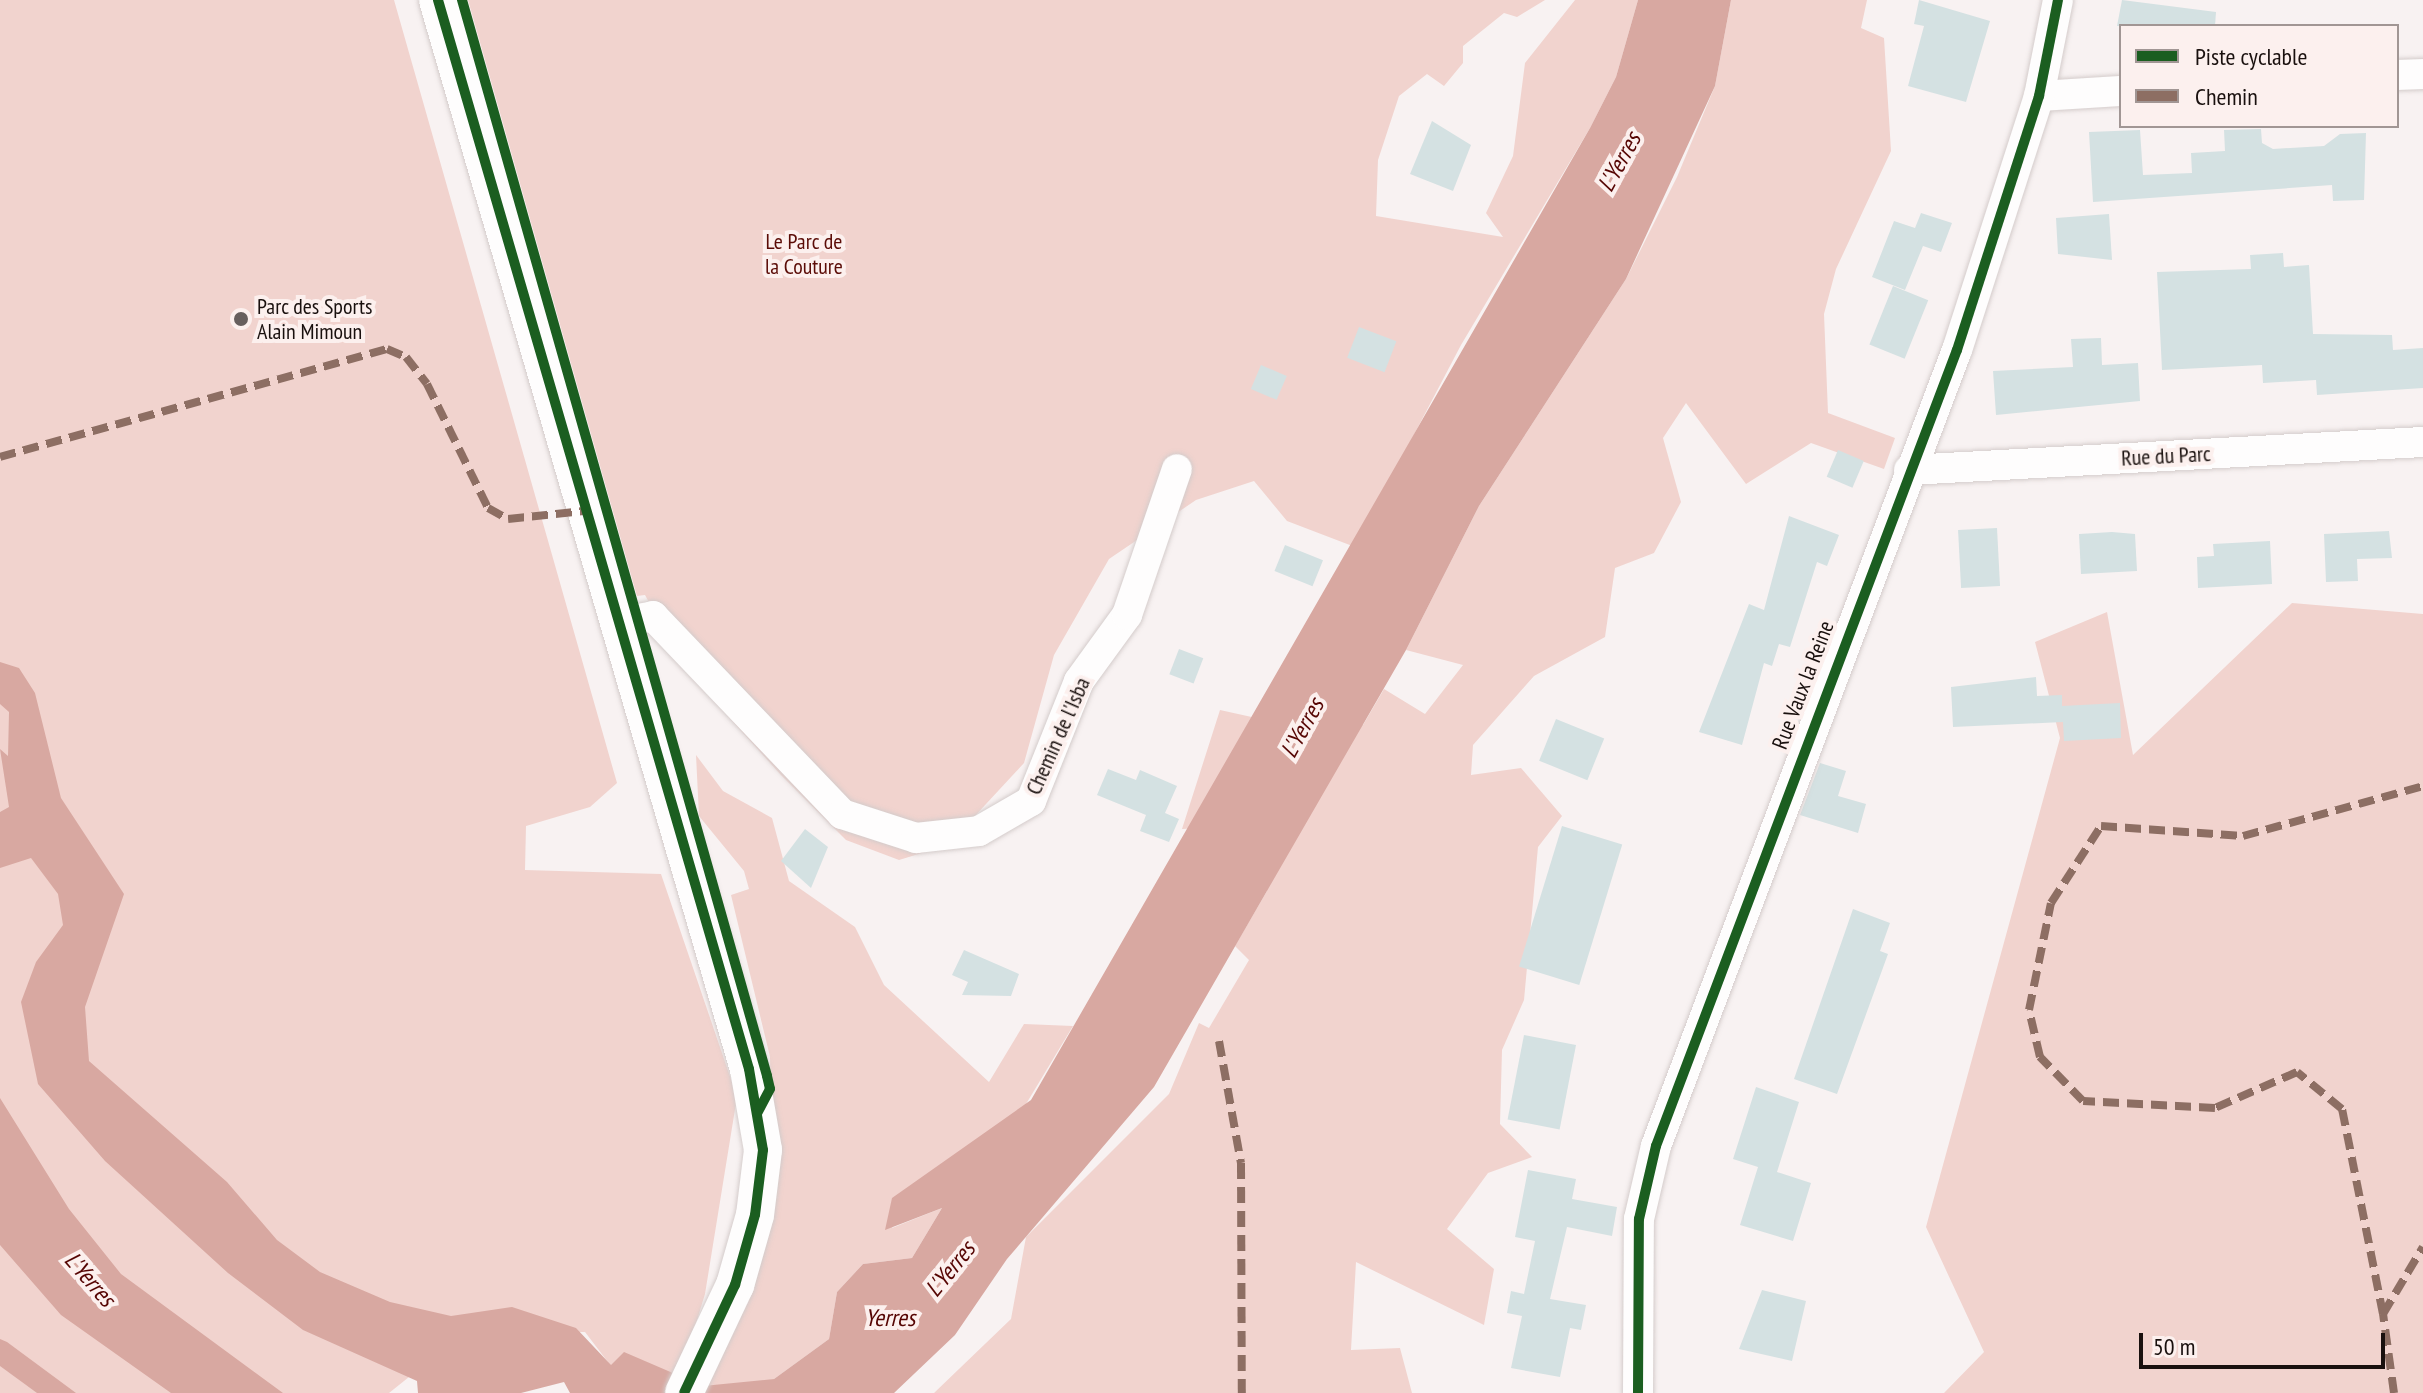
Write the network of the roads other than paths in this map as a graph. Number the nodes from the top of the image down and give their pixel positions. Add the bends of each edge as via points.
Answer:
1 (438, 0) edge
2 (2058, 0) edge
3 (2423, 74) edge
4 (2399, 75) edge
5 (2119, 91) edge
6 (2039, 96) junction
7 (2423, 442) edge
8 (1177, 469) dead end
9 (1909, 470) junction
10 (615, 623) junction
11 (692, 1379) edge
12 (1638, 1393) edge

1 - 10 street
2 - 6 street, Rue Vaux la Reine
3 - 4 street
5 - 6 street
6 - 9 street, Rue Vaux la Reine via 1957,350
7 - 9 street, Rue du Parc
8 - 10 street, Chemin de l'Isba via 1127,615 1079,681 1031,801 979,831 916,838 842,814 653,616
9 - 12 street, Rue Vaux la Reine via 1656,1146 1639,1219
10 - 11 street via 749,1069 763,1150 755,1215 735,1285

